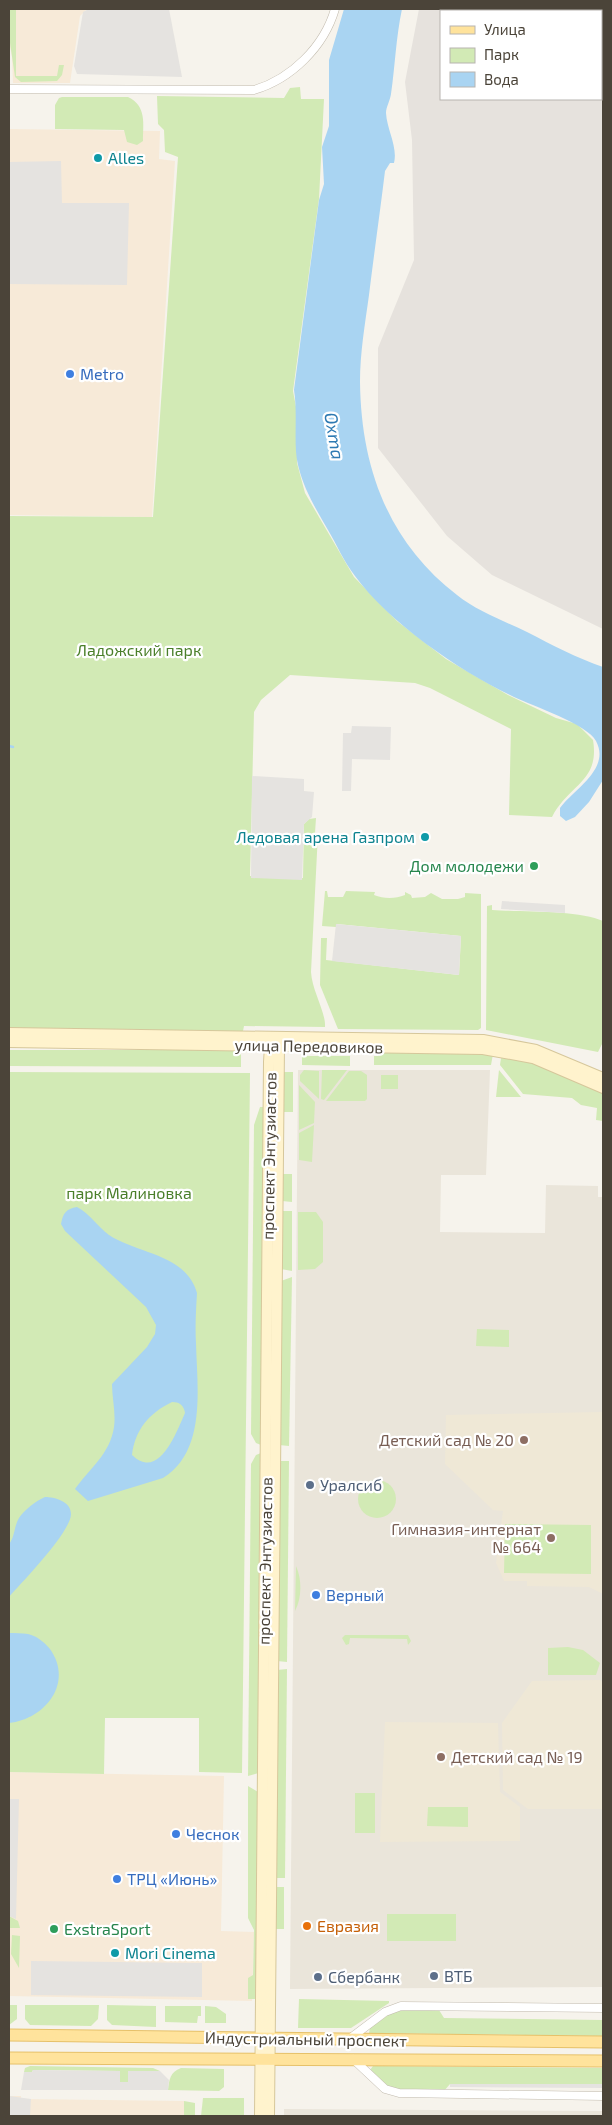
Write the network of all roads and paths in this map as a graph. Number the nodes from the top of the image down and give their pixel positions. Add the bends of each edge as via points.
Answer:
1 (335, 9) edge
2 (9, 89) edge
3 (9, 1033) edge
4 (9, 1042) edge
5 (274, 1043) junction
6 (603, 1078) edge
7 (603, 1088) edge
8 (603, 2008) edge
9 (9, 2035) edge
10 (265, 2037) junction
11 (348, 2040) junction
12 (603, 2042) edge
13 (9, 2058) edge
14 (352, 2058) junction
15 (265, 2061) junction
16 (603, 2061) edge
17 (603, 2096) edge
18 (260, 2116) edge
19 (269, 2116) edge

1 - 2 street via 328,27 310,54 276,81 254,90
3 - 5 main road, улица Передовиков
4 - 5 main road, улица Передовиков
5 - 6 main road, улица Передовиков via 499,1042 536,1050
5 - 7 main road, улица Передовиков via 498,1050 542,1061
5 - 10 main road, проспект Энтузиастов
8 - 11 street via 401,2006 385,2012
9 - 10 main road, Индустриальный проспект
10 - 11 main road, Индустриальный проспект
10 - 15 main road, проспект Энтузиастов
11 - 12 main road, Индустриальный проспект
13 - 15 main road, Индустриальный проспект
14 - 15 main road, Индустриальный проспект
14 - 16 main road, Индустриальный проспект
14 - 17 street via 392,2092
15 - 18 main road, проспект Энтузиастов
15 - 19 main road, проспект Энтузиастов

